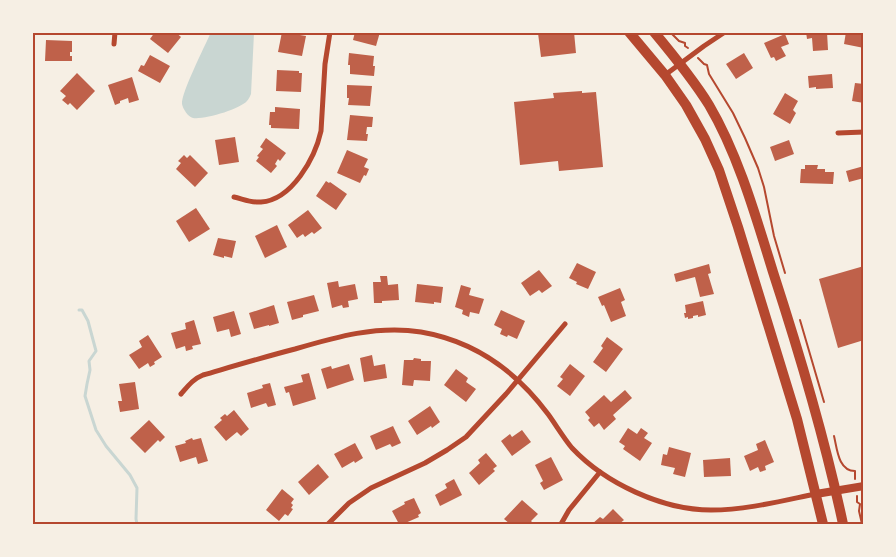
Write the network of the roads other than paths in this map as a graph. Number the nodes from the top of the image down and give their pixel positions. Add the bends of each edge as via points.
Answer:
1 (115, 32) edge
2 (330, 32) edge
3 (629, 32) edge
4 (654, 32) edge
5 (725, 32) edge
6 (114, 44) dead end
7 (680, 63) junction
8 (665, 75) junction
9 (864, 132) edge
10 (838, 133) dead end
11 (234, 197) dead end
12 (565, 324) dead end
13 (518, 381) junction
14 (181, 394) dead end
15 (600, 472) junction
16 (864, 486) edge
17 (835, 491) junction
18 (816, 494) junction
19 (328, 524) edge
20 (561, 524) edge
21 (823, 524) edge
22 (844, 524) edge

1 - 6 street
2 - 11 street via 321,131 311,160 295,183 274,198 261,202
3 - 8 main road
4 - 7 main road
5 - 7 street
7 - 8 street
7 - 17 main road via 709,106 739,171 796,342
8 - 18 main road via 686,105 720,170 797,418
9 - 10 street
12 - 13 street
13 - 14 street via 491,359 468,346 421,332 382,330 343,335 204,374
13 - 15 street via 572,447
13 - 19 street via 466,437 425,463 371,488 349,503
15 - 18 street via 626,488 687,508 729,509
15 - 20 street
16 - 17 street
17 - 18 street
17 - 22 main road
18 - 21 main road

